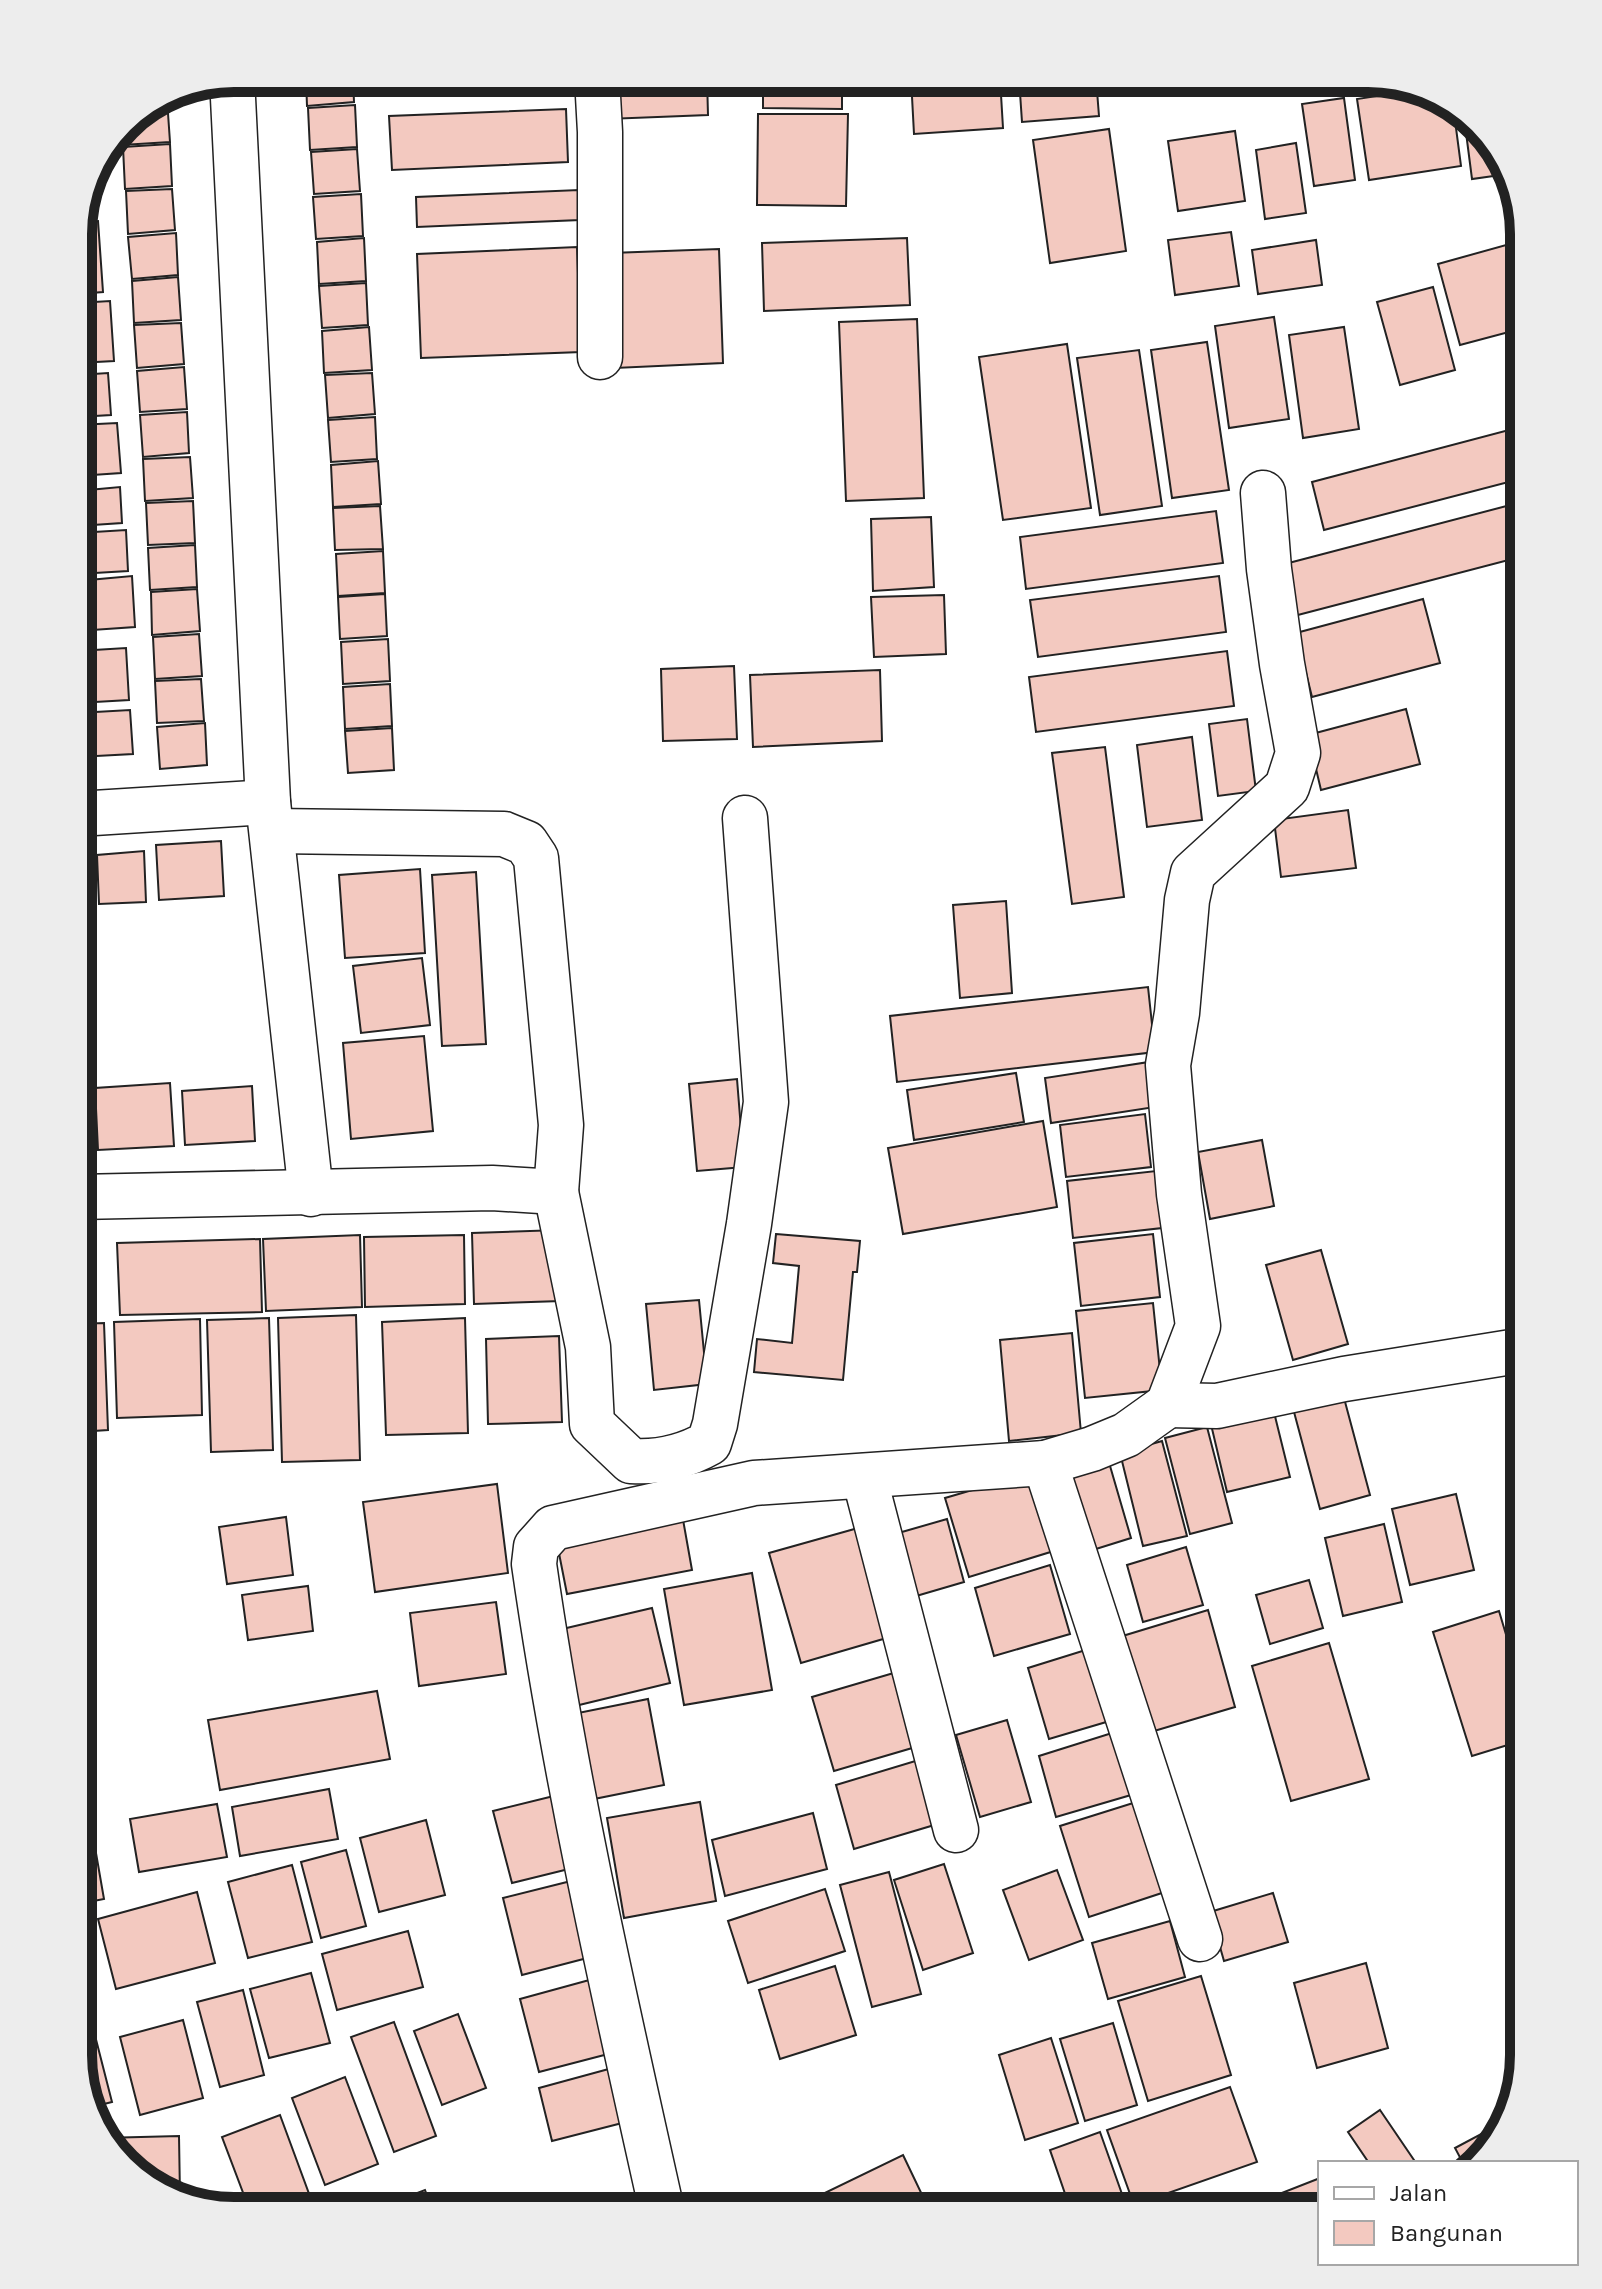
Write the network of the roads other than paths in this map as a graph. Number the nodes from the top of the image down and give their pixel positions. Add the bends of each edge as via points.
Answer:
1 (233, 92) edge
2 (598, 92) edge
3 (600, 357) dead end
4 (1263, 493) dead end
5 (92, 814) edge
6 (271, 816) junction
7 (745, 818) dead end
8 (556, 1192) junction
9 (311, 1194) junction
10 (92, 1197) edge
11 (1510, 1352) edge
12 (1168, 1405) junction
13 (1045, 1463) junction
14 (864, 1476) junction
15 (956, 1830) dead end
16 (1200, 1939) dead end
17 (659, 2197) edge

1 - 6 street
2 - 3 street
4 - 12 street via 1280,651 1298,753 1287,787 1193,873 1187,900 1168,1065 1198,1326
5 - 6 street
6 - 8 street via 504,834 526,843 536,858 561,1125
6 - 9 street
7 - 8 street via 766,1102 715,1424 709,1443 690,1454 631,1461 592,1424 588,1347
8 - 9 street via 492,1188
9 - 10 street
11 - 12 street via 1217,1406
12 - 13 street via 1126,1435
13 - 14 street
13 - 16 street
14 - 15 street
14 - 17 street via 740,1486 553,1528 536,1547 549,1670

